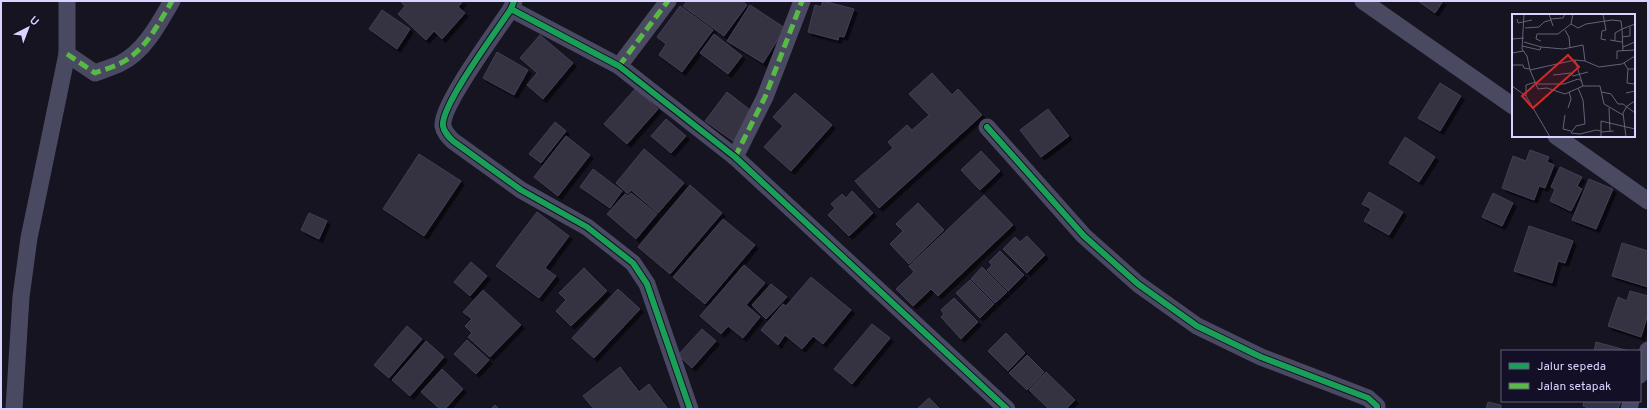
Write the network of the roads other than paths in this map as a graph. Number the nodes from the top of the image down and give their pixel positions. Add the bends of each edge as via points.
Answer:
1 (67, 1) edge
2 (172, 1) edge
3 (668, 1) edge
4 (802, 1) edge
5 (1363, 1) edge
6 (513, 5) edge
7 (67, 54) junction
8 (619, 66) junction
9 (1512, 105) edge
10 (987, 127) dead end
11 (1557, 137) edge
12 (735, 157) junction
13 (1648, 201) edge
14 (1648, 350) edge
15 (1641, 372) edge
16 (14, 409) edge
17 (690, 409) edge
18 (1007, 409) edge
19 (1377, 409) edge

1 - 7 street
2 - 7 street via 152,35 122,63 95,73
3 - 8 street
4 - 12 street via 765,97
5 - 9 street
6 - 8 street
6 - 17 street via 449,105 443,124 446,134 452,141 521,190 587,227 633,264 647,284
7 - 16 street via 29,238 21,297
8 - 12 street
10 - 19 street via 1084,236 1149,292 1197,326 1261,357 1368,398
11 - 13 street
12 - 18 street
14 - 15 street

